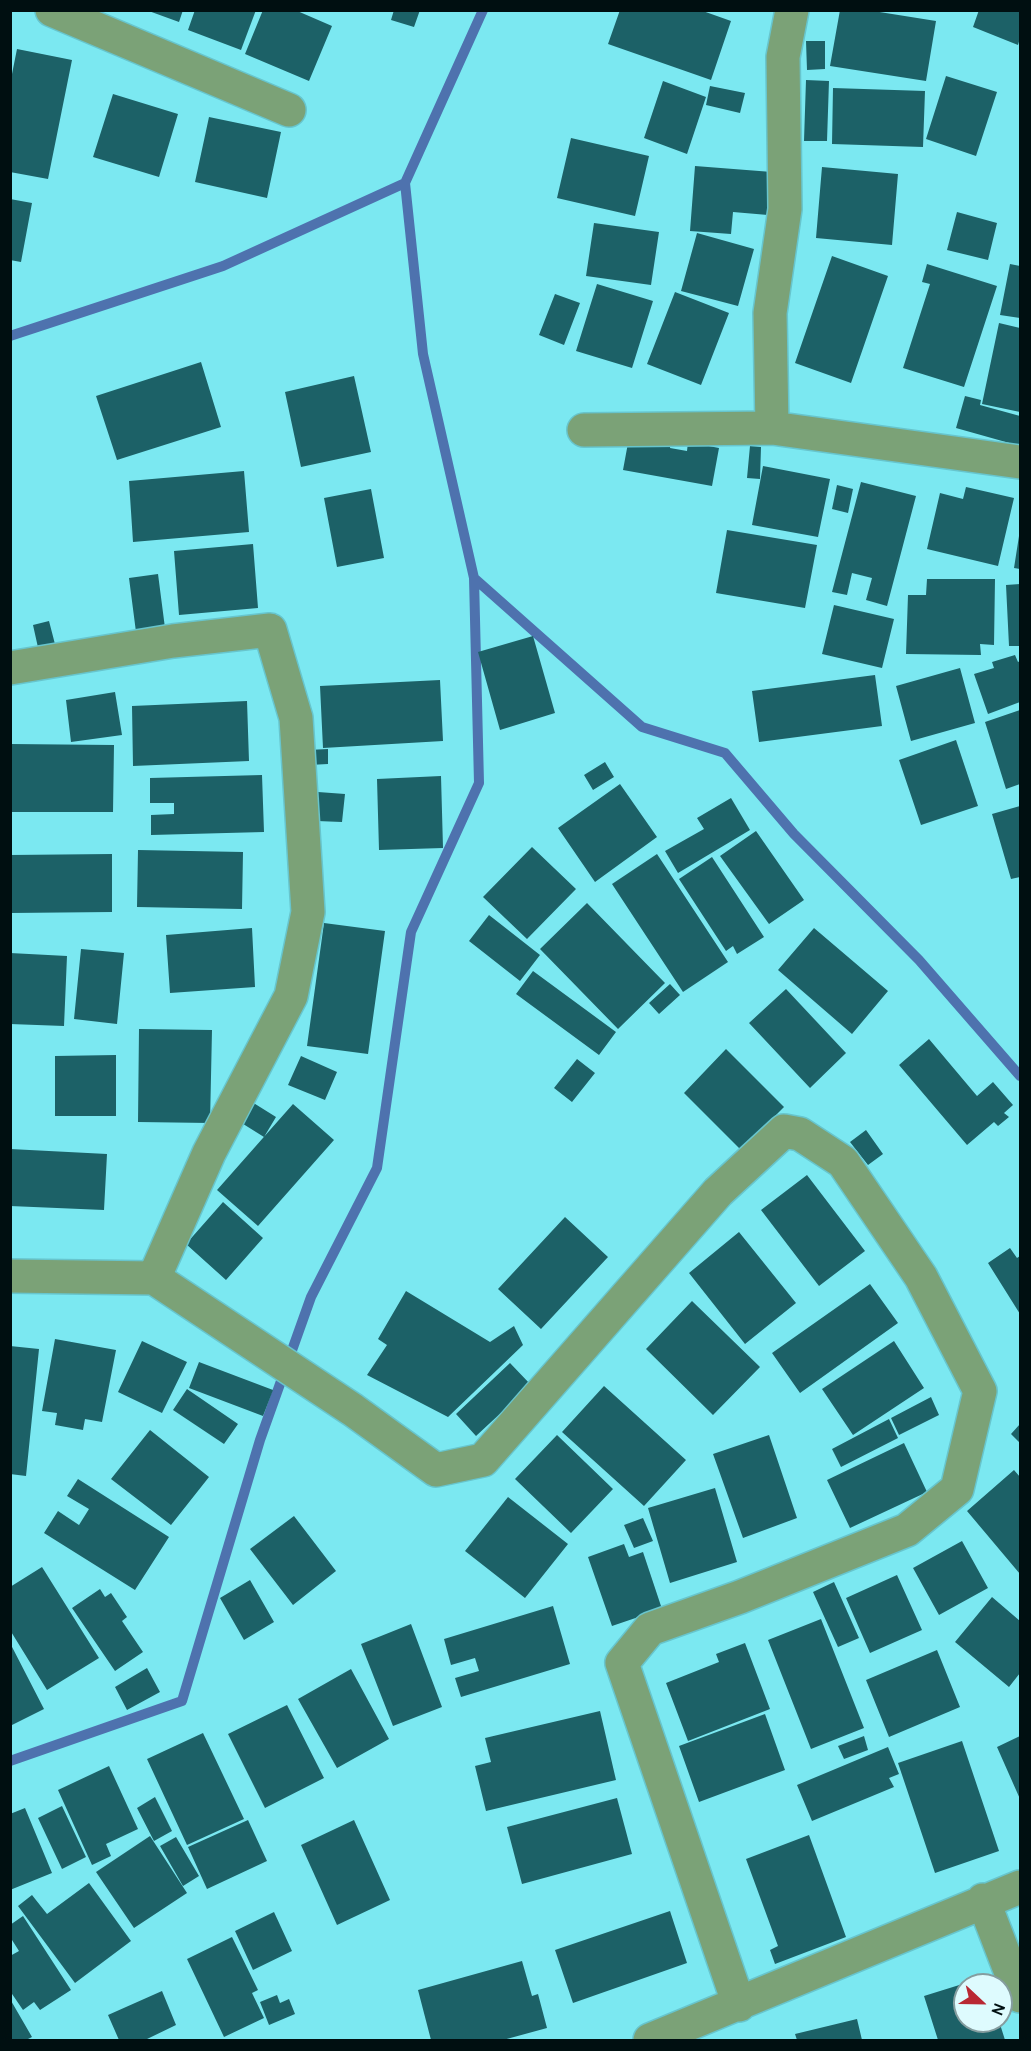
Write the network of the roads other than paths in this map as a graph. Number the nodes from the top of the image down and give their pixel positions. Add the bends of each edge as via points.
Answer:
1 (52, 10) edge
2 (792, 10) edge
3 (289, 110) dead end
4 (772, 428) junction
5 (584, 430) dead end
6 (1020, 462) edge
7 (10, 668) edge
8 (10, 1275) edge
9 (154, 1278) junction
10 (1020, 1887) edge
11 (983, 1900) junction
12 (1020, 1996) edge
13 (739, 2005) junction
14 (650, 2040) edge

1 - 3 street
2 - 4 street via 783,57 785,209 770,313
4 - 5 street
4 - 6 street
7 - 9 street via 173,641 270,630 296,718 308,912 291,996 209,1153
8 - 9 street
9 - 13 street via 344,1403 436,1470 483,1460 718,1192 784,1131 800,1134 843,1162 921,1276 980,1391 957,1489 907,1530 650,1629 622,1663
10 - 11 street
11 - 12 street
11 - 13 street
13 - 14 street

